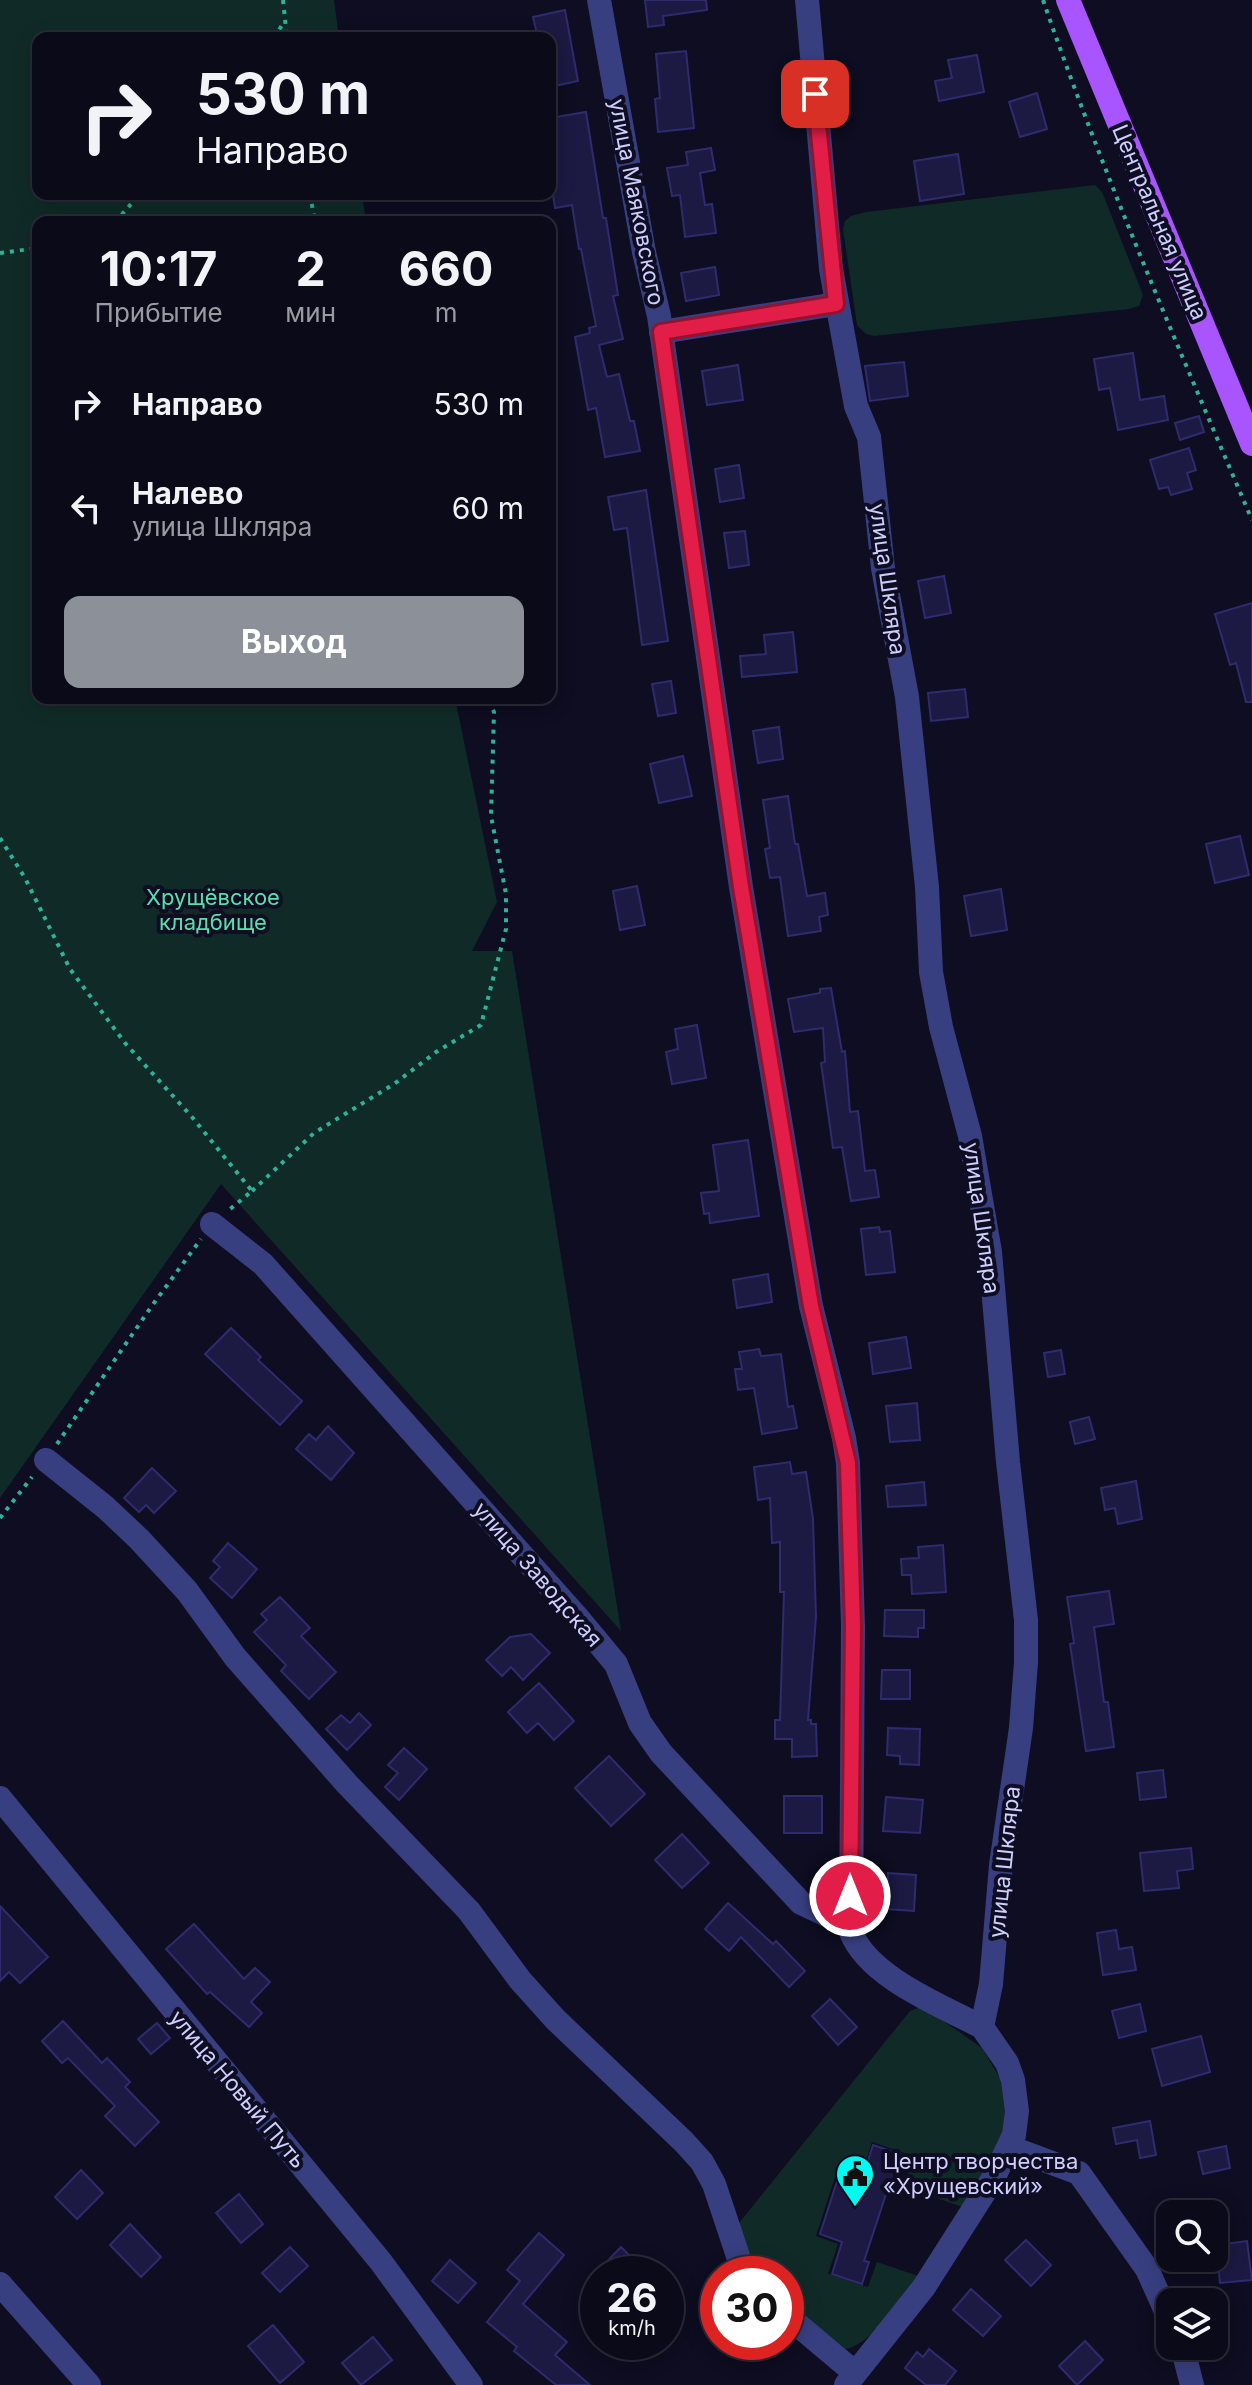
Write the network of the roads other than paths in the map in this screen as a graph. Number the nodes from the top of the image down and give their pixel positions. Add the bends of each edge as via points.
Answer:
1 (599, 0) edge
2 (807, 0) edge
3 (1068, 0) edge
4 (836, 304) junction
5 (661, 332) junction
6 (1252, 444) edge
7 (212, 1224) road end
8 (46, 1460) road end
9 (3, 1806) edge
10 (850, 1926) junction
11 (982, 2027) junction
12 (1009, 2147) junction
13 (738, 2256) edge
14 (0, 2284) edge
15 (1156, 2289) edge
16 (804, 2333) edge
17 (1187, 2360) edge
18 (850, 2378) edge
19 (89, 2385) edge
20 (471, 2385) edge
21 (1192, 2385) edge

1 - 5 street, улица Маяковского
2 - 4 street, улица Шкляра
3 - 6 main road, Центральная улица
4 - 5 street
4 - 11 street, улица Шкляра via 856,406 869,437 883,568 907,697 931,972 968,1122 990,1252 1026,1620 1021,1728
5 - 10 street, улица Маяковского via 741,887 811,1306 848,1463 853,1626
7 - 10 street, улица Заводская via 263,1264 577,1617 616,1664 640,1723 661,1753 801,1903
8 - 13 street via 139,1539 347,1784 469,1911 555,2019 702,2162
9 - 20 street, улица Новый Путь via 381,2262
10 - 11 street via 862,1950 895,1980
11 - 12 street via 1013,2080 1017,2120
12 - 15 street via 1079,2173
12 - 18 street via 924,2287
14 - 19 street
16 - 18 street
17 - 21 street

